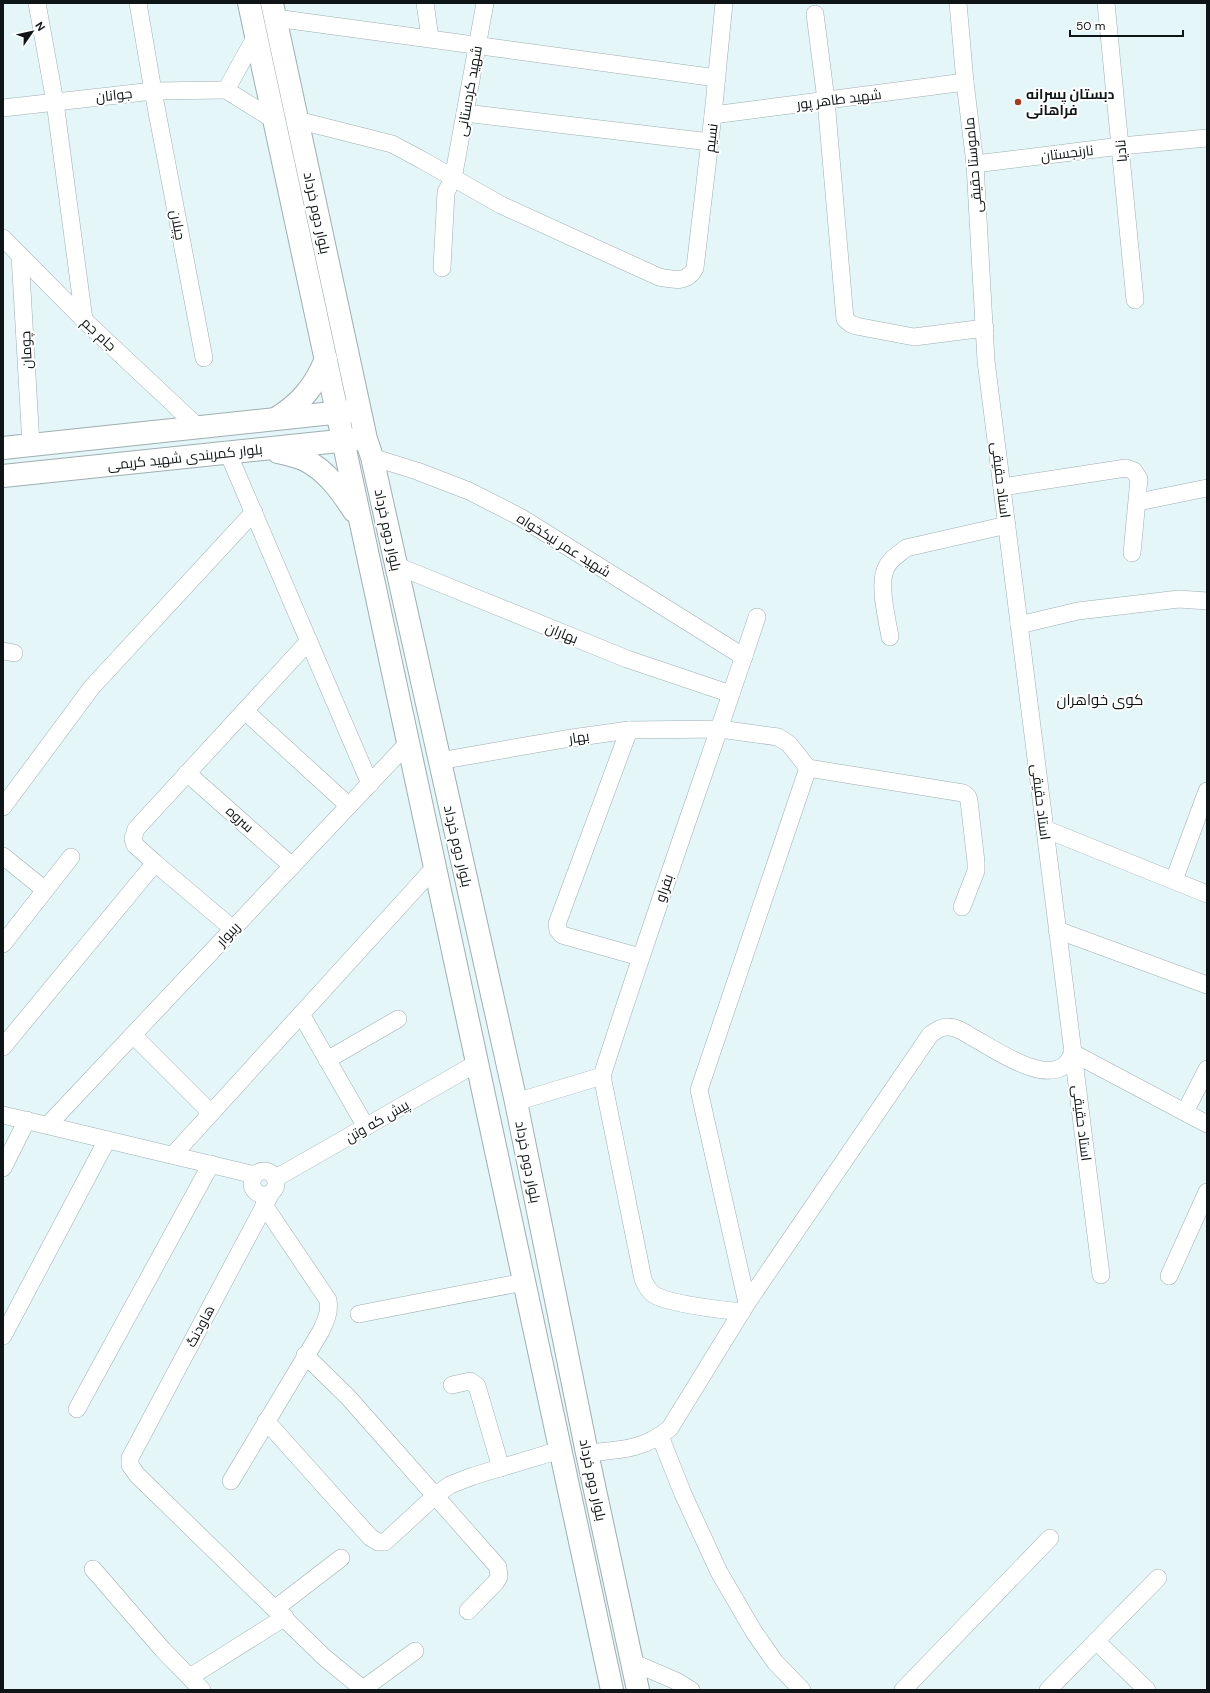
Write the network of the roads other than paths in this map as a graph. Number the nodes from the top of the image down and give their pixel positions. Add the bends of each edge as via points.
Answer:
1 (37, 3) edge
2 (138, 3) edge
3 (249, 3) edge
4 (425, 3) edge
5 (485, 3) edge
6 (724, 3) edge
7 (958, 3) edge
8 (1106, 3) edge
9 (273, 10) edge
10 (815, 14) dead end
11 (256, 36) junction
12 (430, 38) junction
13 (477, 44) junction
14 (717, 78) junction
15 (965, 82) junction
16 (226, 90) junction
17 (152, 91) junction
18 (826, 100) junction
19 (55, 102) junction
20 (3, 108) edge
21 (465, 113) junction
22 (713, 115) junction
23 (274, 120) junction
24 (297, 120) junction
25 (1207, 138) edge
26 (710, 142) junction
27 (1121, 146) junction
28 (975, 164) junction
29 (453, 179) junction
30 (3, 238) edge
31 (20, 255) junction
32 (442, 268) dead end
33 (334, 290) junction
34 (311, 292) junction
35 (1135, 300) dead end
36 (84, 320) junction
37 (985, 328) junction
38 (204, 358) dead end
39 (326, 359) junction
40 (360, 410) junction
41 (337, 412) junction
42 (276, 419) junction
43 (198, 427) junction
44 (344, 441) junction
45 (31, 445) junction
46 (3, 448) edge
47 (369, 448) junction
48 (266, 449) junction
49 (228, 453) junction
50 (3, 476) edge
51 (1002, 487) junction
52 (1207, 488) edge
53 (1138, 502) junction
54 (254, 512) junction
55 (361, 522) junction
56 (1007, 525) junction
57 (1132, 553) dead end
58 (395, 565) junction
59 (1207, 601) edge
60 (757, 617) dead end
61 (1019, 625) junction
62 (890, 637) dead end
63 (309, 641) junction
64 (744, 657) junction
65 (731, 694) junction
66 (245, 711) junction
67 (720, 728) junction
68 (629, 730) junction
69 (408, 743) junction
70 (439, 761) junction
71 (808, 768) junction
72 (187, 773) junction
73 (370, 784) junction
74 (1207, 791) edge
75 (349, 806) junction
76 (3, 807) edge
77 (1045, 829) junction
78 (3, 856) edge
79 (71, 857) dead end
80 (155, 863) junction
81 (292, 866) junction
82 (435, 867) junction
83 (1174, 880) junction
84 (45, 890) junction
85 (1207, 894) edge
86 (962, 907) dead end
87 (233, 929) junction
88 (1057, 930) junction
89 (3, 944) edge
90 (640, 957) junction
91 (1207, 985) edge
92 (301, 1014) junction
93 (398, 1019) dead end
94 (133, 1035) junction
95 (3, 1047) edge
96 (1073, 1053) junction
97 (327, 1060) junction
98 (477, 1063) junction
99 (1207, 1069) edge
100 (602, 1076) junction
101 (516, 1102) junction
102 (1185, 1112) junction
103 (212, 1113) junction
104 (3, 1114) edge
105 (27, 1120) junction
106 (1207, 1124) edge
107 (48, 1125) junction
108 (366, 1126) junction
109 (107, 1140) junction
110 (173, 1155) junction
111 (211, 1164) junction
112 (3, 1168) edge
113 (255, 1175) junction
114 (276, 1178) junction
115 (1207, 1192) edge
116 (267, 1200) junction
117 (1100, 1275) dead end
118 (1169, 1276) dead end
119 (524, 1282) junction
120 (744, 1307) junction
121 (359, 1314) dead end
122 (3, 1336) edge
123 (305, 1356) junction
124 (452, 1385) dead end
125 (77, 1409) dead end
126 (266, 1421) junction
127 (660, 1436) junction
128 (560, 1450) junction
129 (587, 1453) junction
130 (501, 1468) junction
131 (231, 1481) dead end
132 (436, 1495) junction
133 (1050, 1538) dead end
134 (341, 1558) dead end
135 (93, 1569) dead end
136 (1158, 1578) dead end
137 (468, 1611) dead end
138 (280, 1613) junction
139 (1096, 1641) junction
140 (415, 1651) dead end
141 (632, 1662) junction
142 (190, 1677) junction
143 (202, 1690) edge
144 (363, 1690) edge
145 (612, 1690) edge
146 (638, 1690) edge
147 (691, 1690) edge
148 (802, 1690) edge
149 (904, 1690) edge
150 (1048, 1690) edge
151 (1147, 1690) edge

1 - 19 street
2 - 17 street, چیلان
3 - 11 street, بلوار دوم خرداد
4 - 12 street
5 - 13 street, شهید کردستانی
6 - 14 street, نسیم
7 - 15 street, ماموستا حقیقی
8 - 27 street, نادیا
9 - 12 street
9 - 24 street, بلوار دوم خرداد
10 - 18 street
11 - 16 street
11 - 23 street, بلوار دوم خرداد
12 - 13 street
13 - 14 street
13 - 21 street, شهید کردستانی
14 - 22 street, نسیم
15 - 18 street, شهید طاهر پور
15 - 28 street, ماموستا حقیقی
16 - 17 street, جوانان
16 - 23 street
17 - 19 street, جوانان
17 - 38 street, چیلان
18 - 22 street, شهید طاهر پور
18 - 37 street via 845,319 856,326 914,337
19 - 20 street, جوانان
19 - 36 street
21 - 26 street
21 - 29 street, شهید کردستانی
22 - 26 street, نسیم
23 - 34 street, بلوار دوم خرداد
24 - 29 street via 392,144
24 - 33 street, بلوار دوم خرداد
25 - 27 street, نارنجستان
26 - 29 street, نسیم via 695,268 686,278 678,280 660,277 501,205
27 - 28 street, نارنجستان
27 - 35 street, نادیا
28 - 37 street, ماموستا حقیقی
29 - 32 street, شهید کردستانی via 446,192
30 - 31 street, جام جم
31 - 36 street, جام جم
31 - 45 street, چومان
33 - 34 street
33 - 40 street, بلوار دوم خرداد
34 - 39 street, بلوار دوم خرداد
36 - 43 street, جام جم
37 - 51 street, استاد حقیقی via 986,361
39 - 41 street, بلوار دوم خرداد
39 - 42 street via 319,376 306,394
40 - 41 street, بلوار کمربندی شهید کریمی
40 - 47 street, بلوار دوم خرداد
41 - 42 street, بلوار کمربندی شهید کریمی
41 - 44 street, بلوار دوم خرداد
42 - 43 street, بلوار کمربندی شهید کریمی
43 - 45 street, بلوار کمربندی شهید کریمی
44 - 47 street, بلوار کمربندی شهید کریمی
44 - 48 street, بلوار کمربندی شهید کریمی
44 - 55 street, بلوار دوم خرداد
45 - 46 street, بلوار کمربندی شهید کریمی
47 - 58 street, بلوار دوم خرداد
47 - 64 street, شهید عمر نیکخواه via 417,471 469,491 520,517
48 - 49 street, بلوار کمربندی شهید کریمی
48 - 55 street via 305,460 317,467 343,493
49 - 50 street, بلوار کمربندی شهید کریمی
49 - 54 street
51 - 53 street via 1126,468 1134,471 1139,479
51 - 56 street, استاد حقیقی
52 - 53 street
53 - 57 street
54 - 63 street
54 - 76 street via 92,686
55 - 69 street, بلوار دوم خرداد
56 - 61 street, استاد حقیقی
56 - 62 street via 906,548 894,558 886,568 883,583
58 - 65 street, بهاران via 627,659
58 - 70 street, بلوار دوم خرداد
59 - 61 street via 1179,599 1086,610
60 - 64 street, بفراو
61 - 77 street, استاد حقیقی
63 - 66 street
63 - 73 street
64 - 65 street, بفراو
65 - 67 street, بفراو
66 - 72 street
66 - 75 street
67 - 68 street, بهار
67 - 71 street, بهار via 778,738 788,744
67 - 90 street, بفراو
68 - 70 street, بهار via 565,738
68 - 90 street via 557,924 562,935
69 - 73 street, ریبوار
69 - 82 street, بلوار دوم خرداد
70 - 101 street, بلوار دوم خرداد
71 - 86 street via 963,793 968,797 976,872
71 - 120 street via 699,1090
72 - 80 street via 136,829 133,839 135,845
72 - 81 street, سروه
73 - 75 street, ریبوار
74 - 83 street
75 - 81 street, ریبوار
77 - 83 street
77 - 88 street, استاد حقیقی
78 - 84 street
79 - 84 street
80 - 87 street
80 - 95 street
81 - 87 street, ریبوار
82 - 92 street
82 - 98 street, بلوار دوم خرداد
83 - 85 street
84 - 89 street
87 - 94 street, ریبوار
88 - 91 street
88 - 96 street, استاد حقیقی
90 - 100 street, بفراو
92 - 97 street
92 - 103 street
93 - 97 street
94 - 103 street
94 - 107 street, ریبوار
96 - 102 street
96 - 117 street, استاد حقیقی
96 - 120 street via 1066,1064 1042,1071 1020,1063 949,1027 938,1029 930,1035
97 - 108 street
98 - 108 street, پیش که وتن
98 - 119 street, بلوار دوم خرداد
99 - 102 street
100 - 101 street
100 - 120 street via 643,1278 647,1287 653,1294 663,1298 707,1308
101 - 129 street, بلوار دوم خرداد
102 - 106 street
103 - 110 street
104 - 105 street
105 - 107 street
105 - 112 street
107 - 109 street
108 - 114 street, پیش که وتن
109 - 110 street
109 - 122 street
110 - 111 street
111 - 113 street
111 - 125 street
113 - 114 street via 264,1171
113 - 116 street via 253,1189
114 - 116 street via 276,1188
115 - 118 street
116 - 123 street via 328,1300 328,1315
116 - 138 street, هاودنگ via 130,1458 130,1465 132,1470
119 - 121 street
119 - 128 street, بلوار دوم خرداد
120 - 127 street via 670,1428
123 - 126 street
123 - 132 street via 348,1397
124 - 130 street via 470,1381 477,1386
126 - 131 street
126 - 132 street via 370,1537 378,1542 385,1542
127 - 129 street via 632,1448
127 - 148 street via 719,1572 775,1662
128 - 130 street
128 - 145 street, بلوار دوم خرداد
129 - 141 street, بلوار دوم خرداد
130 - 132 street via 473,1476
132 - 137 street via 498,1566 499,1577 496,1582
133 - 149 street
134 - 138 street
135 - 142 street via 163,1650
136 - 139 street
138 - 142 street
138 - 144 street via 324,1657
139 - 150 street
139 - 151 street
140 - 144 street
141 - 146 street, بلوار دوم خرداد
141 - 147 street
142 - 143 street

